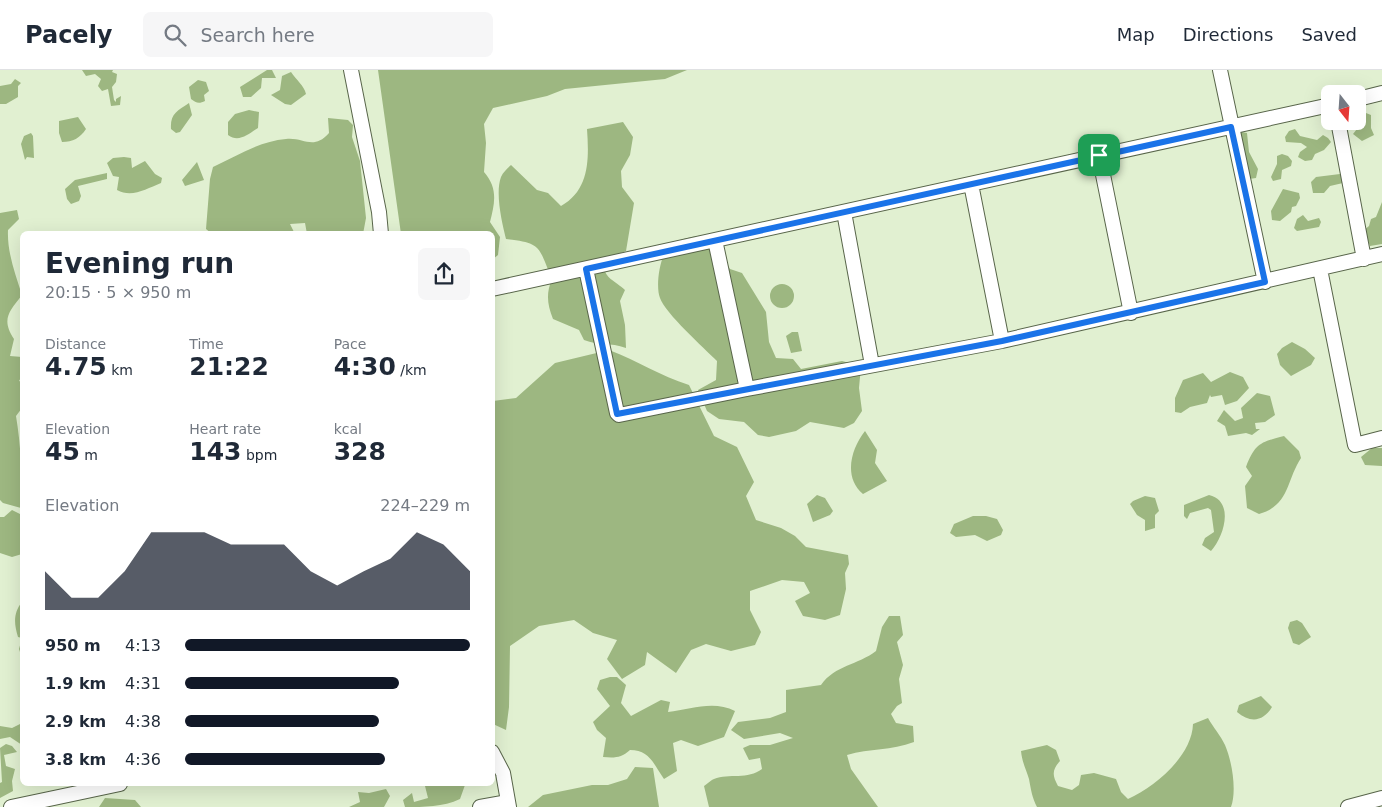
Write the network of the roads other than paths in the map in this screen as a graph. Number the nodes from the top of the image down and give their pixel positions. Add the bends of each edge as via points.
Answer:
1 (351, 70) edge
2 (1220, 70) edge
3 (1382, 93) edge
4 (1366, 97) edge
5 (1321, 107) edge
6 (1231, 127) junction
7 (1340, 130) edge
8 (1099, 155) junction
9 (971, 184) junction
10 (844, 212) junction
11 (381, 231) edge
12 (715, 240) junction
13 (1382, 254) edge
14 (1364, 258) junction
15 (586, 269) junction
16 (1320, 269) junction
17 (1265, 282) junction
18 (495, 287) edge
19 (1131, 313) junction
20 (1002, 341) junction
21 (872, 365) junction
22 (747, 389) junction
23 (1382, 438) edge
24 (495, 758) edge
25 (111, 786) edge
26 (1382, 798) edge
27 (508, 804) edge
28 (11, 807) edge
29 (480, 807) edge
30 (1348, 807) edge

1 - 11 street
2 - 6 street
3 - 4 street
5 - 6 street
6 - 8 street
6 - 17 street
7 - 14 street
8 - 9 street
8 - 19 street
9 - 10 street
9 - 20 street
10 - 12 street
10 - 21 street
12 - 15 street
12 - 22 street
13 - 14 street
14 - 16 street
15 - 18 street
15 - 22 street via 617,415
16 - 17 street
16 - 23 street via 1355,445
17 - 19 street
19 - 20 street
20 - 21 street
21 - 22 street
24 - 27 street via 503,773
25 - 28 street
26 - 30 street
27 - 29 street

